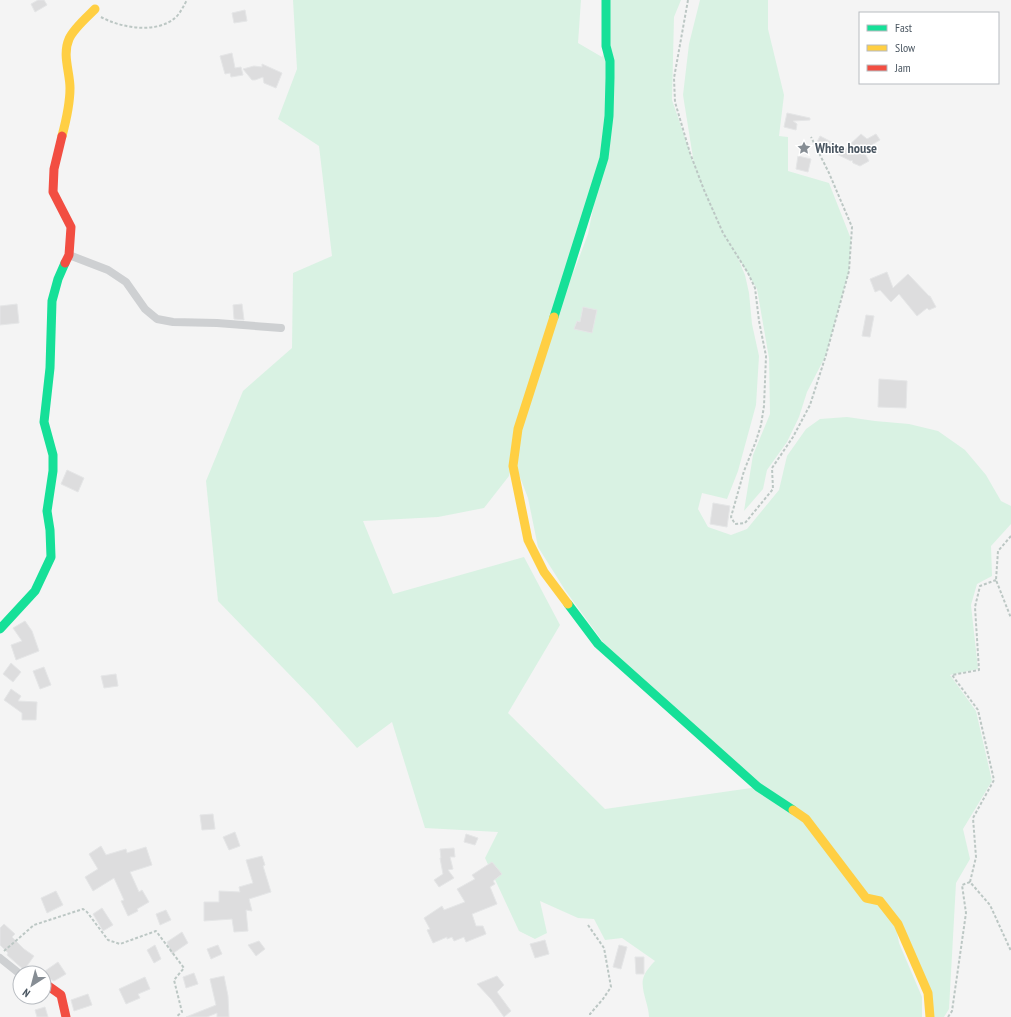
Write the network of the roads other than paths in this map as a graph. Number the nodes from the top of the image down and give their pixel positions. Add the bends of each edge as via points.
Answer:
1 (606, 0) edge
2 (95, 9) road end
3 (69, 255) junction
4 (280, 328) dead end
5 (0, 629) edge
6 (0, 958) edge
7 (12, 968) edge
8 (52, 989) edge
9 (66, 1017) edge
10 (930, 1017) edge

1 - 10 street via 606,46 610,61 610,78 604,158 518,429 513,466 528,540 544,572 598,644 758,787 806,819 866,898 880,901 898,924 928,993
2 - 3 street via 69,39 66,58 70,88 66,122 54,169 53,192 71,227
3 - 4 street via 108,270 126,282 145,308 157,319
3 - 5 street via 52,301 50,368 44,422 53,460 47,511 51,557 35,591
6 - 7 street
8 - 9 street via 60,995

